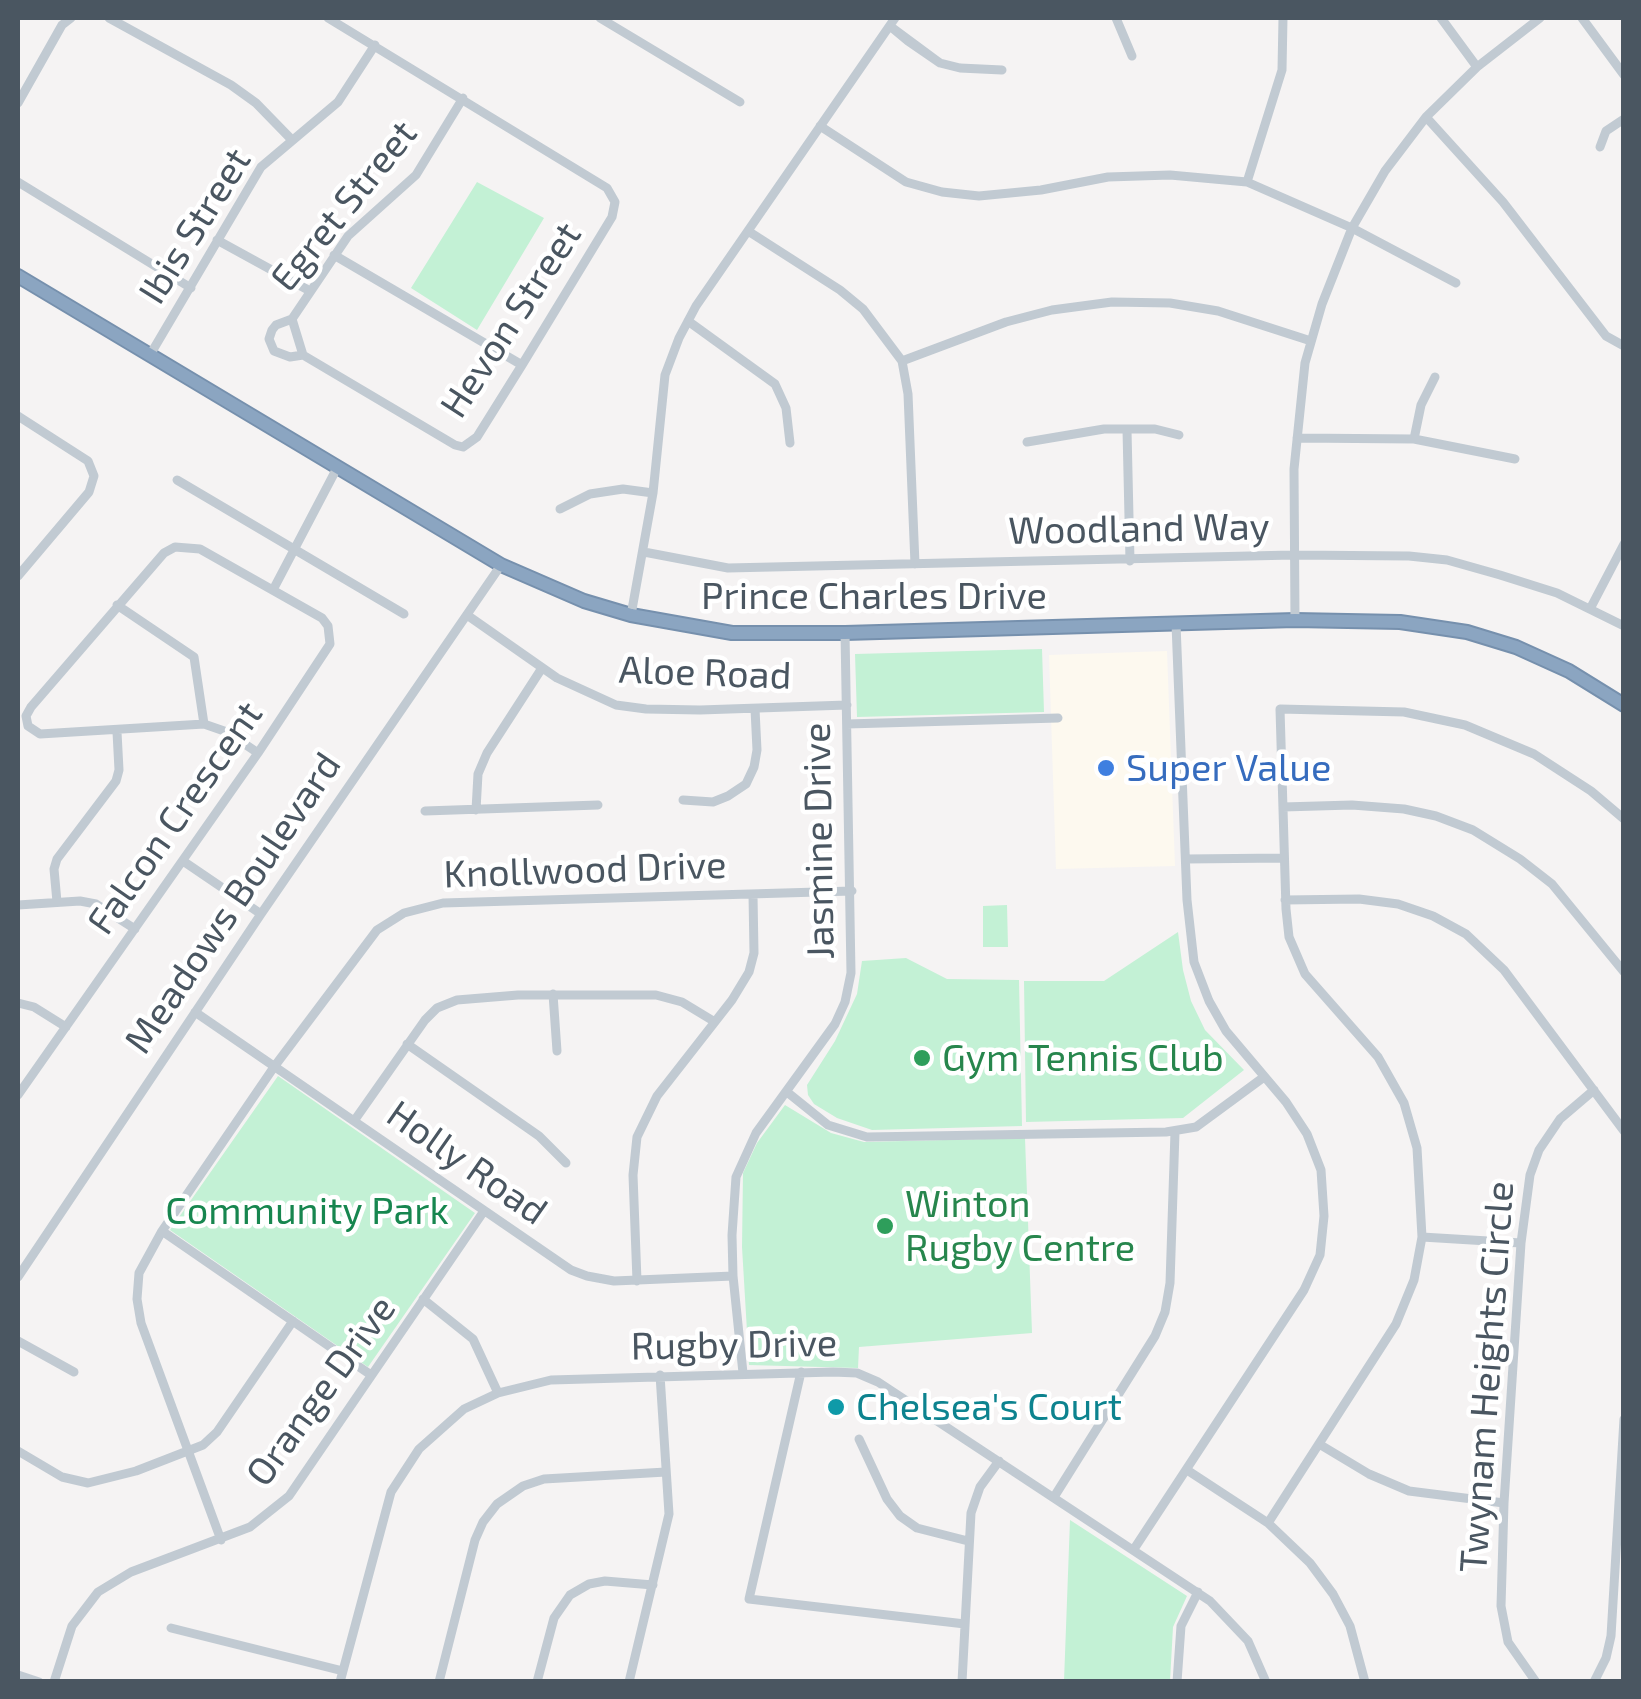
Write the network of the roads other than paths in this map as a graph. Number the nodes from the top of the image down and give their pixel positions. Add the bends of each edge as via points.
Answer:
1 (71, 18) edge
2 (110, 18) edge
3 (328, 18) edge
4 (600, 18) edge
5 (1116, 18) edge
6 (1283, 18) edge
7 (1442, 18) edge
8 (1540, 18) edge
9 (1582, 18) edge
10 (892, 22) edge
11 (375, 45) junction
12 (1132, 56) dead end
13 (1477, 67) junction
14 (1002, 70) dead end
15 (1624, 75) edge
16 (463, 98) junction
17 (18, 102) edge
18 (740, 102) dead end
19 (1426, 117) junction
20 (1624, 119) edge
21 (820, 126) junction
22 (292, 140) junction
23 (1600, 147) dead end
24 (18, 182) edge
25 (1247, 182) junction
26 (1352, 228) junction
27 (748, 230) junction
28 (216, 240) junction
29 (334, 255) junction
30 (18, 276) edge
31 (1456, 283) dead end
32 (191, 288) junction
33 (310, 292) junction
34 (292, 319) junction
35 (688, 321) junction
36 (1311, 341) junction
37 (1624, 346) edge
38 (150, 355) junction
39 (303, 355) junction
40 (902, 360) junction
41 (522, 365) junction
42 (1435, 377) dead end
43 (18, 416) edge
44 (1127, 430) junction
45 (1178, 434) dead end
46 (1297, 438) junction
47 (1414, 439) junction
48 (1027, 442) dead end
49 (790, 443) dead end
50 (1515, 459) dead end
51 (337, 468) junction
52 (176, 480) dead end
53 (653, 493) junction
54 (560, 509) dead end
55 (1624, 544) edge
56 (294, 550) junction
57 (644, 552) junction
58 (1293, 554) junction
59 (1130, 561) junction
60 (914, 564) junction
61 (501, 565) junction
62 (18, 576) edge
63 (274, 588) junction
64 (117, 605) junction
65 (1590, 609) junction
66 (404, 614) dead end
67 (467, 614) junction
68 (631, 615) junction
69 (1294, 620) junction
70 (1176, 624) junction
71 (1624, 626) edge
72 (846, 633) junction
73 (542, 668) junction
74 (847, 704) junction
75 (1624, 704) edge
76 (755, 709) junction
77 (1058, 718) dead end
78 (204, 724) junction
79 (847, 724) junction
80 (117, 732) junction
81 (258, 753) junction
82 (683, 800) dead end
83 (598, 805) dead end
84 (1282, 806) junction
85 (476, 810) junction
86 (425, 812) dead end
87 (1624, 818) edge
88 (1284, 858) junction
89 (1186, 859) junction
90 (183, 860) junction
91 (852, 891) junction
92 (753, 895) junction
93 (1285, 900) junction
94 (57, 902) junction
95 (18, 904) edge
96 (261, 914) junction
97 (135, 929) junction
98 (1624, 972) edge
99 (553, 994) junction
100 (18, 1003) edge
101 (195, 1012) junction
102 (716, 1022) junction
103 (66, 1028) junction
104 (408, 1044) junction
105 (557, 1051) dead end
106 (274, 1066) junction
107 (1264, 1077) junction
108 (1594, 1090) junction
109 (787, 1092) junction
110 (18, 1095) edge
111 (354, 1121) junction
112 (1624, 1131) edge
113 (1176, 1132) junction
114 (566, 1163) dead end
115 (484, 1211) junction
116 (162, 1230) junction
117 (1422, 1238) junction
118 (1521, 1243) junction
119 (733, 1276) junction
120 (18, 1277) edge
121 (638, 1280) junction
122 (424, 1300) junction
123 (293, 1321) junction
124 (18, 1340) edge
125 (74, 1372) dead end
126 (802, 1372) junction
127 (743, 1373) junction
128 (370, 1375) junction
129 (660, 1375) junction
130 (498, 1392) junction
131 (1624, 1419) edge
132 (859, 1439) dead end
133 (1319, 1444) junction
134 (18, 1450) edge
135 (188, 1451) junction
136 (999, 1461) junction
137 (1186, 1470) junction
138 (666, 1472) junction
139 (1054, 1497) junction
140 (1504, 1503) junction
141 (1621, 1506) edge
142 (1268, 1523) junction
143 (222, 1540) junction
144 (968, 1540) junction
145 (1134, 1549) junction
146 (653, 1585) junction
147 (1198, 1592) junction
148 (966, 1624) junction
149 (171, 1628) dead end
150 (18, 1676) edge
151 (341, 1676) edge
152 (39, 1682) edge
153 (54, 1682) edge
154 (440, 1682) edge
155 (537, 1682) edge
156 (629, 1682) edge
157 (962, 1682) edge
158 (1177, 1682) edge
159 (1266, 1682) edge
160 (1364, 1682) edge
161 (1536, 1682) edge
162 (1594, 1682) edge

1 - 17 street
2 - 22 street via 231,85
3 - 11 street
4 - 18 street
5 - 12 street
6 - 25 street via 1282,70
7 - 13 street
8 - 13 street
9 - 15 street
10 - 14 street via 940,63
10 - 21 street
11 - 16 street
11 - 22 street, Ibis Street via 338,102
13 - 19 street
16 - 29 street, Egret Street via 416,176
16 - 41 street, Hevon Street via 607,188 615,202
19 - 26 street
19 - 37 street via 1503,202 1606,336
20 - 23 street via 1606,131
21 - 25 street via 906,182 942,192 979,196 1108,177
21 - 27 street
22 - 28 street, Ibis Street via 261,167
24 - 32 street
25 - 26 street
26 - 31 street
26 - 36 street
27 - 35 street
27 - 40 street via 852,299
28 - 32 street, Ibis Street
28 - 33 street
29 - 33 street, Egret Street
29 - 41 street
30 - 38 highway, Prince Charles Drive
32 - 38 street, Ibis Street
33 - 34 street, Egret Street
34 - 39 street, Egret Street
34 - 39 street, Hevon Street via 276,325 270,345 283,356
35 - 49 street via 775,384
35 - 53 street via 665,376
36 - 40 street via 1218,312 1112,302 1006,322
36 - 46 street
38 - 51 highway, Prince Charles Drive
39 - 41 street, Hevon Street via 463,447 477,437
40 - 60 street
42 - 47 street
43 - 62 street via 88,461 94,476 89,492
44 - 45 street
44 - 48 street
44 - 59 street
46 - 47 street
46 - 58 street
47 - 50 street
51 - 56 street
51 - 61 highway, Prince Charles Drive
52 - 56 street
53 - 54 street via 590,494
53 - 57 street
55 - 65 street
56 - 63 street
56 - 66 street
57 - 60 street, Woodland Way via 728,568
57 - 68 street
58 - 59 street, Woodland Way
58 - 65 street, Woodland Way via 1447,560
58 - 69 street
59 - 60 street, Woodland Way
61 - 67 street, Meadows Boulevard
61 - 68 highway, Prince Charles Drive
63 - 64 street via 188,546 164,553
63 - 81 street, Falcon Crescent via 322,618 330,644
64 - 78 street via 194,657
64 - 80 street via 26,721 40,734
65 - 71 street, Woodland Way
67 - 73 street, Aloe Road
67 - 96 street, Meadows Boulevard
68 - 72 highway, Prince Charles Drive via 732,634
69 - 70 highway, Prince Charles Drive
69 - 75 highway, Prince Charles Drive via 1400,622 1467,632 1516,647
70 - 72 highway, Prince Charles Drive
70 - 89 street
72 - 74 street, Jasmine Drive
73 - 76 street, Aloe Road via 630,708
73 - 85 street via 486,752
74 - 76 street, Aloe Road
74 - 79 street, Jasmine Drive
76 - 82 street via 757,750 746,784 713,802
77 - 79 street
78 - 80 street
78 - 81 street
79 - 91 street, Jasmine Drive
80 - 94 street via 116,781 57,859
81 - 90 street, Falcon Crescent
83 - 85 street
84 - 87 street via 1280,710 1404,712 1514,744
84 - 88 street
84 - 98 street via 1404,809 1473,830 1552,884
85 - 86 street
88 - 89 street
88 - 93 street
89 - 107 street via 1197,974 1226,1031
90 - 96 street
90 - 97 street, Falcon Crescent
91 - 92 street, Knollwood Drive
91 - 109 street, Jasmine Drive via 853,959 845,1002
92 - 102 street via 752,966
92 - 106 street, Knollwood Drive via 455,902 412,910 382,924 365,943
93 - 108 street via 1379,901 1450,924 1492,956
93 - 117 street via 1297,961 1378,1057 1404,1103 1418,1148
94 - 95 street
94 - 97 street via 96,904
96 - 101 street, Meadows Boulevard
97 - 103 street, Falcon Crescent
99 - 102 street via 656,995
99 - 104 street via 449,1002
99 - 105 street
100 - 103 street
101 - 106 street, Holly Road
101 - 120 street, Meadows Boulevard
102 - 121 street via 657,1096 638,1137
103 - 110 street, Falcon Crescent
104 - 111 street
104 - 114 street via 540,1136
106 - 111 street, Holly Road
106 - 116 street, Knollwood Drive
107 - 113 street via 1196,1127
107 - 137 street via 1317,1156 1324,1204 1320,1255
108 - 112 street
108 - 118 street, Twynam Heights Circle via 1560,1119 1538,1150
109 - 113 street via 828,1125 867,1138
109 - 119 street, Jasmine Drive via 739,1166
111 - 115 street, Holly Road
113 - 139 street via 1165,1312
115 - 121 street, Holly Road via 579,1274
115 - 122 street, Orange Drive
116 - 123 street
116 - 135 street, Knollwood Drive via 142,1266 138,1307
117 - 118 street
117 - 133 street via 1396,1324
118 - 140 street, Twynam Heights Circle
119 - 121 street, Holly Road
119 - 127 street, Jasmine Drive
122 - 128 street, Orange Drive
122 - 130 street via 473,1339
123 - 128 street
123 - 135 street via 213,1437
124 - 125 street
126 - 127 street, Rugby Drive
126 - 136 street, Rugby Drive via 868,1377
126 - 148 street via 748,1599
127 - 129 street, Rugby Drive
128 - 143 street, Orange Drive via 288,1496 260,1521
129 - 130 street, Rugby Drive via 551,1380
129 - 138 street
130 - 151 street, Rugby Drive via 448,1422 396,1482
131 - 141 street
132 - 144 street via 900,1516 916,1528
133 - 140 street via 1408,1491
133 - 142 street
134 - 135 street via 88,1483
135 - 143 street, Knollwood Drive
136 - 139 street, Rugby Drive
136 - 144 street via 974,1499
137 - 142 street
137 - 145 street
138 - 146 street via 669,1514
138 - 154 street via 551,1478 522,1486 498,1504 475,1540
139 - 145 street, Rugby Drive
140 - 161 street, Twynam Heights Circle via 1502,1620 1512,1652
141 - 162 street via 1610,1642
142 - 160 street via 1334,1594 1358,1646
143 - 153 street, Orange Drive via 131,1572 98,1592 72,1626
144 - 148 street
145 - 147 street, Rugby Drive
146 - 155 street via 605,1581 570,1595 554,1618
146 - 156 street
147 - 158 street via 1181,1626
147 - 159 street, Rugby Drive via 1241,1631
148 - 157 street
149 - 151 street
150 - 152 street

